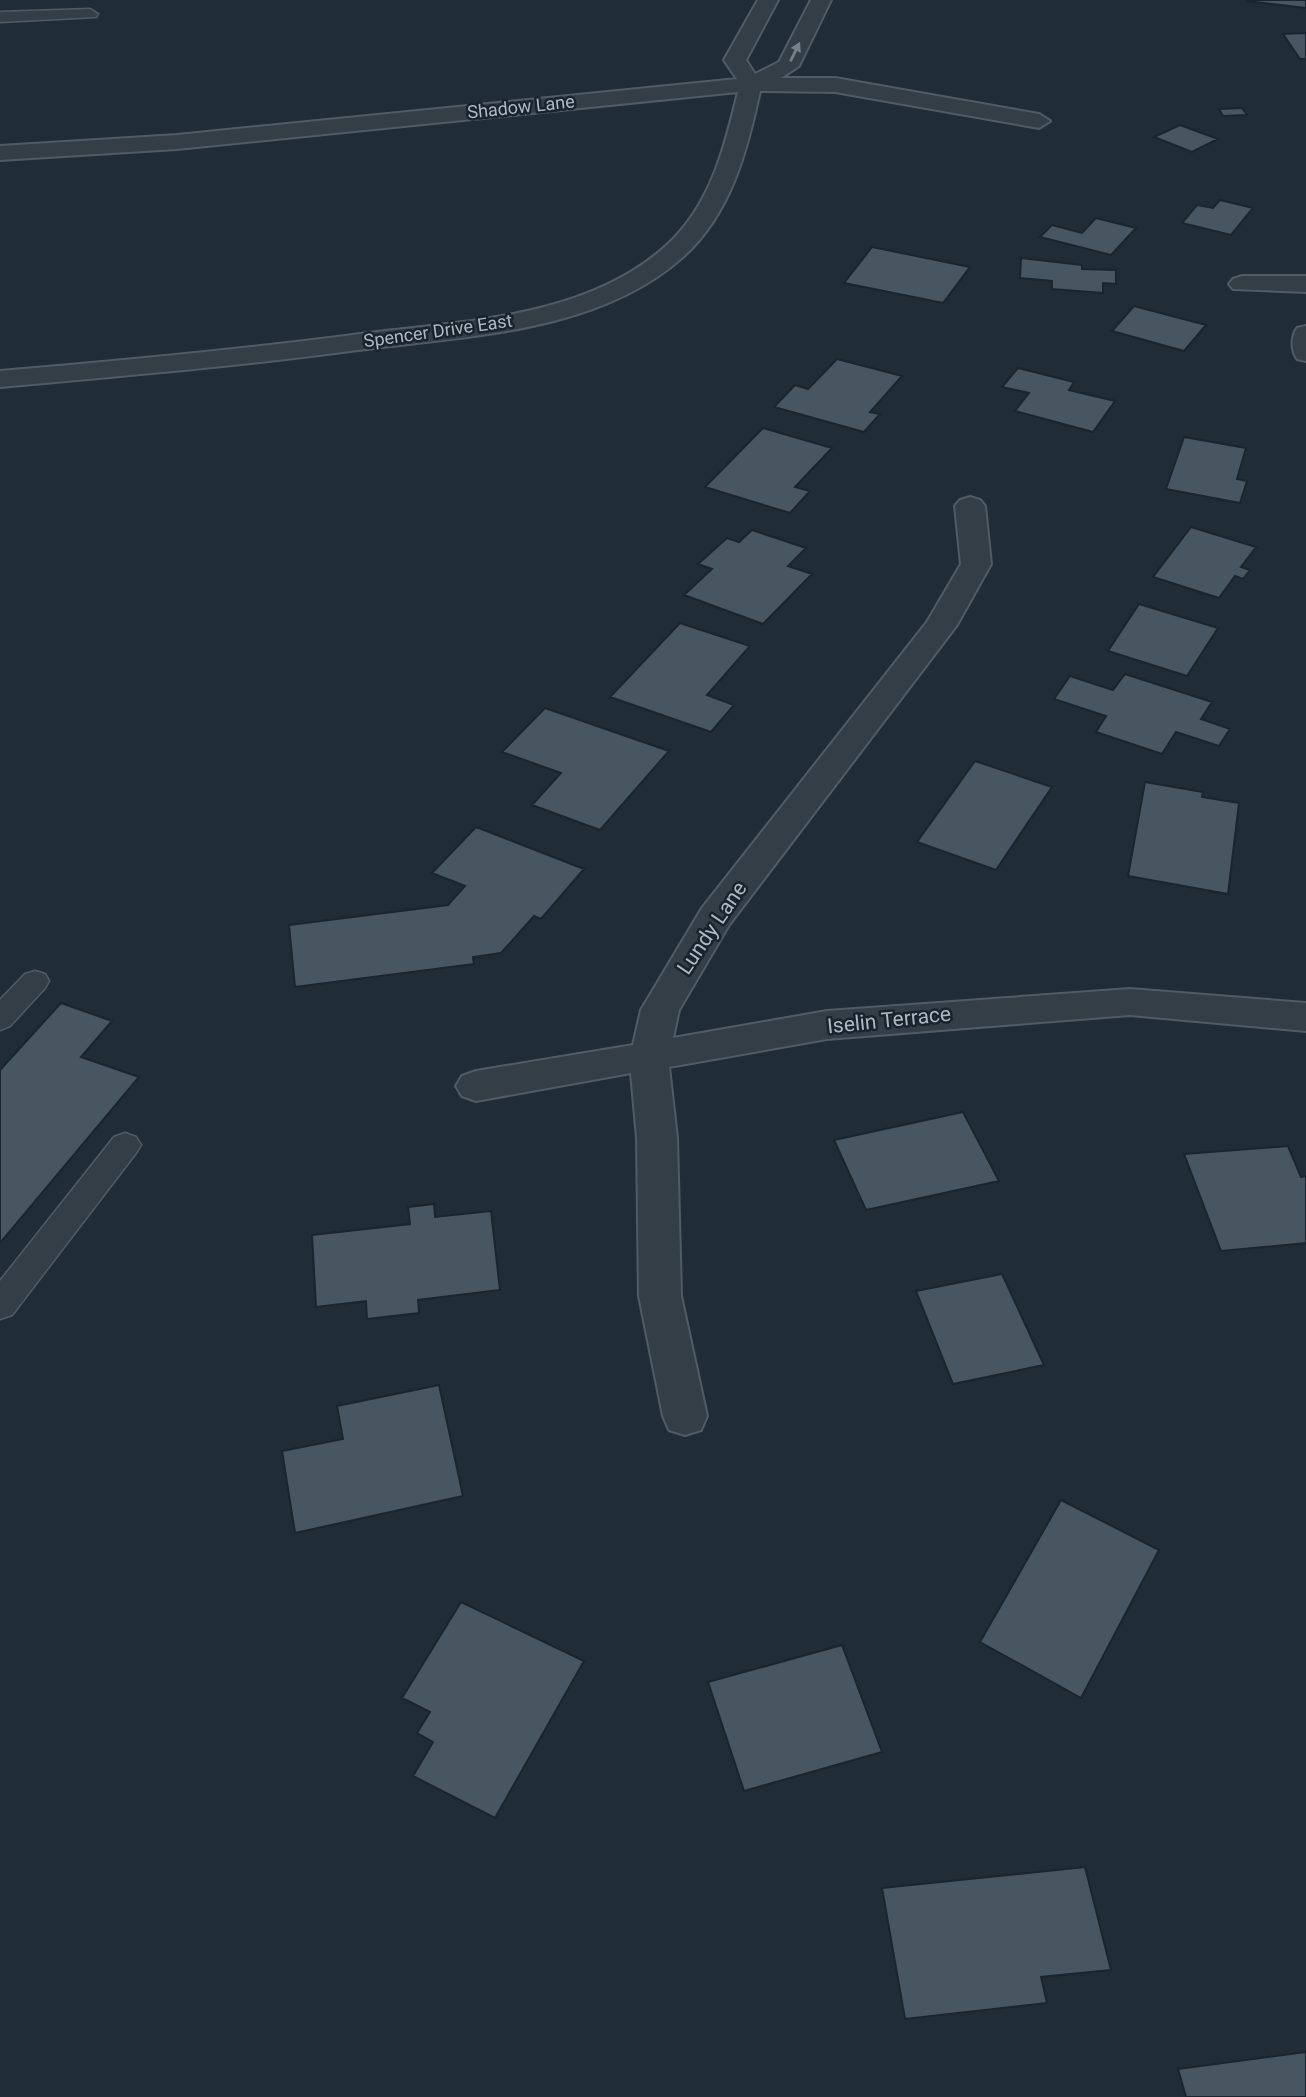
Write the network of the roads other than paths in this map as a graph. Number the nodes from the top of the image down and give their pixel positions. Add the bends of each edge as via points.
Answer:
1 (768, 0) edge
2 (821, 0) edge
3 (90, 13) dead end
4 (0, 17) edge
5 (751, 84) junction
6 (1039, 121) dead end
7 (0, 153) edge
8 (1242, 284) dead end
9 (1306, 284) edge
10 (1306, 334) edge
11 (1306, 353) edge
12 (0, 379) edge
13 (970, 506) dead end
14 (35, 981) dead end
15 (1306, 1017) edge
16 (0, 1019) edge
17 (649, 1056) junction
18 (476, 1086) dead end
19 (125, 1144) dead end
20 (0, 1305) edge
21 (685, 1416) dead end

1 - 5 street via 735,60
5 -> 2 street via 788,66
3 - 4 lane
5 - 6 street, Shadow Lane via 835,85
5 - 7 street, Shadow Lane via 177,142
5 - 12 street, Spencer Drive East via 736,149 715,198 687,239 650,271 590,300 524,319 425,334 235,359
8 - 9 street
10 - 11 street
13 - 17 street, Lundy Lane via 976,564 941,625 715,917 660,1010
14 - 16 lane
15 - 17 street, Iselin Terrace via 1130,1002 1026,1008 827,1025
17 - 18 street, Iselin Terrace
17 - 21 street, Lundy Lane via 657,1138 660,1296
19 - 20 lane

